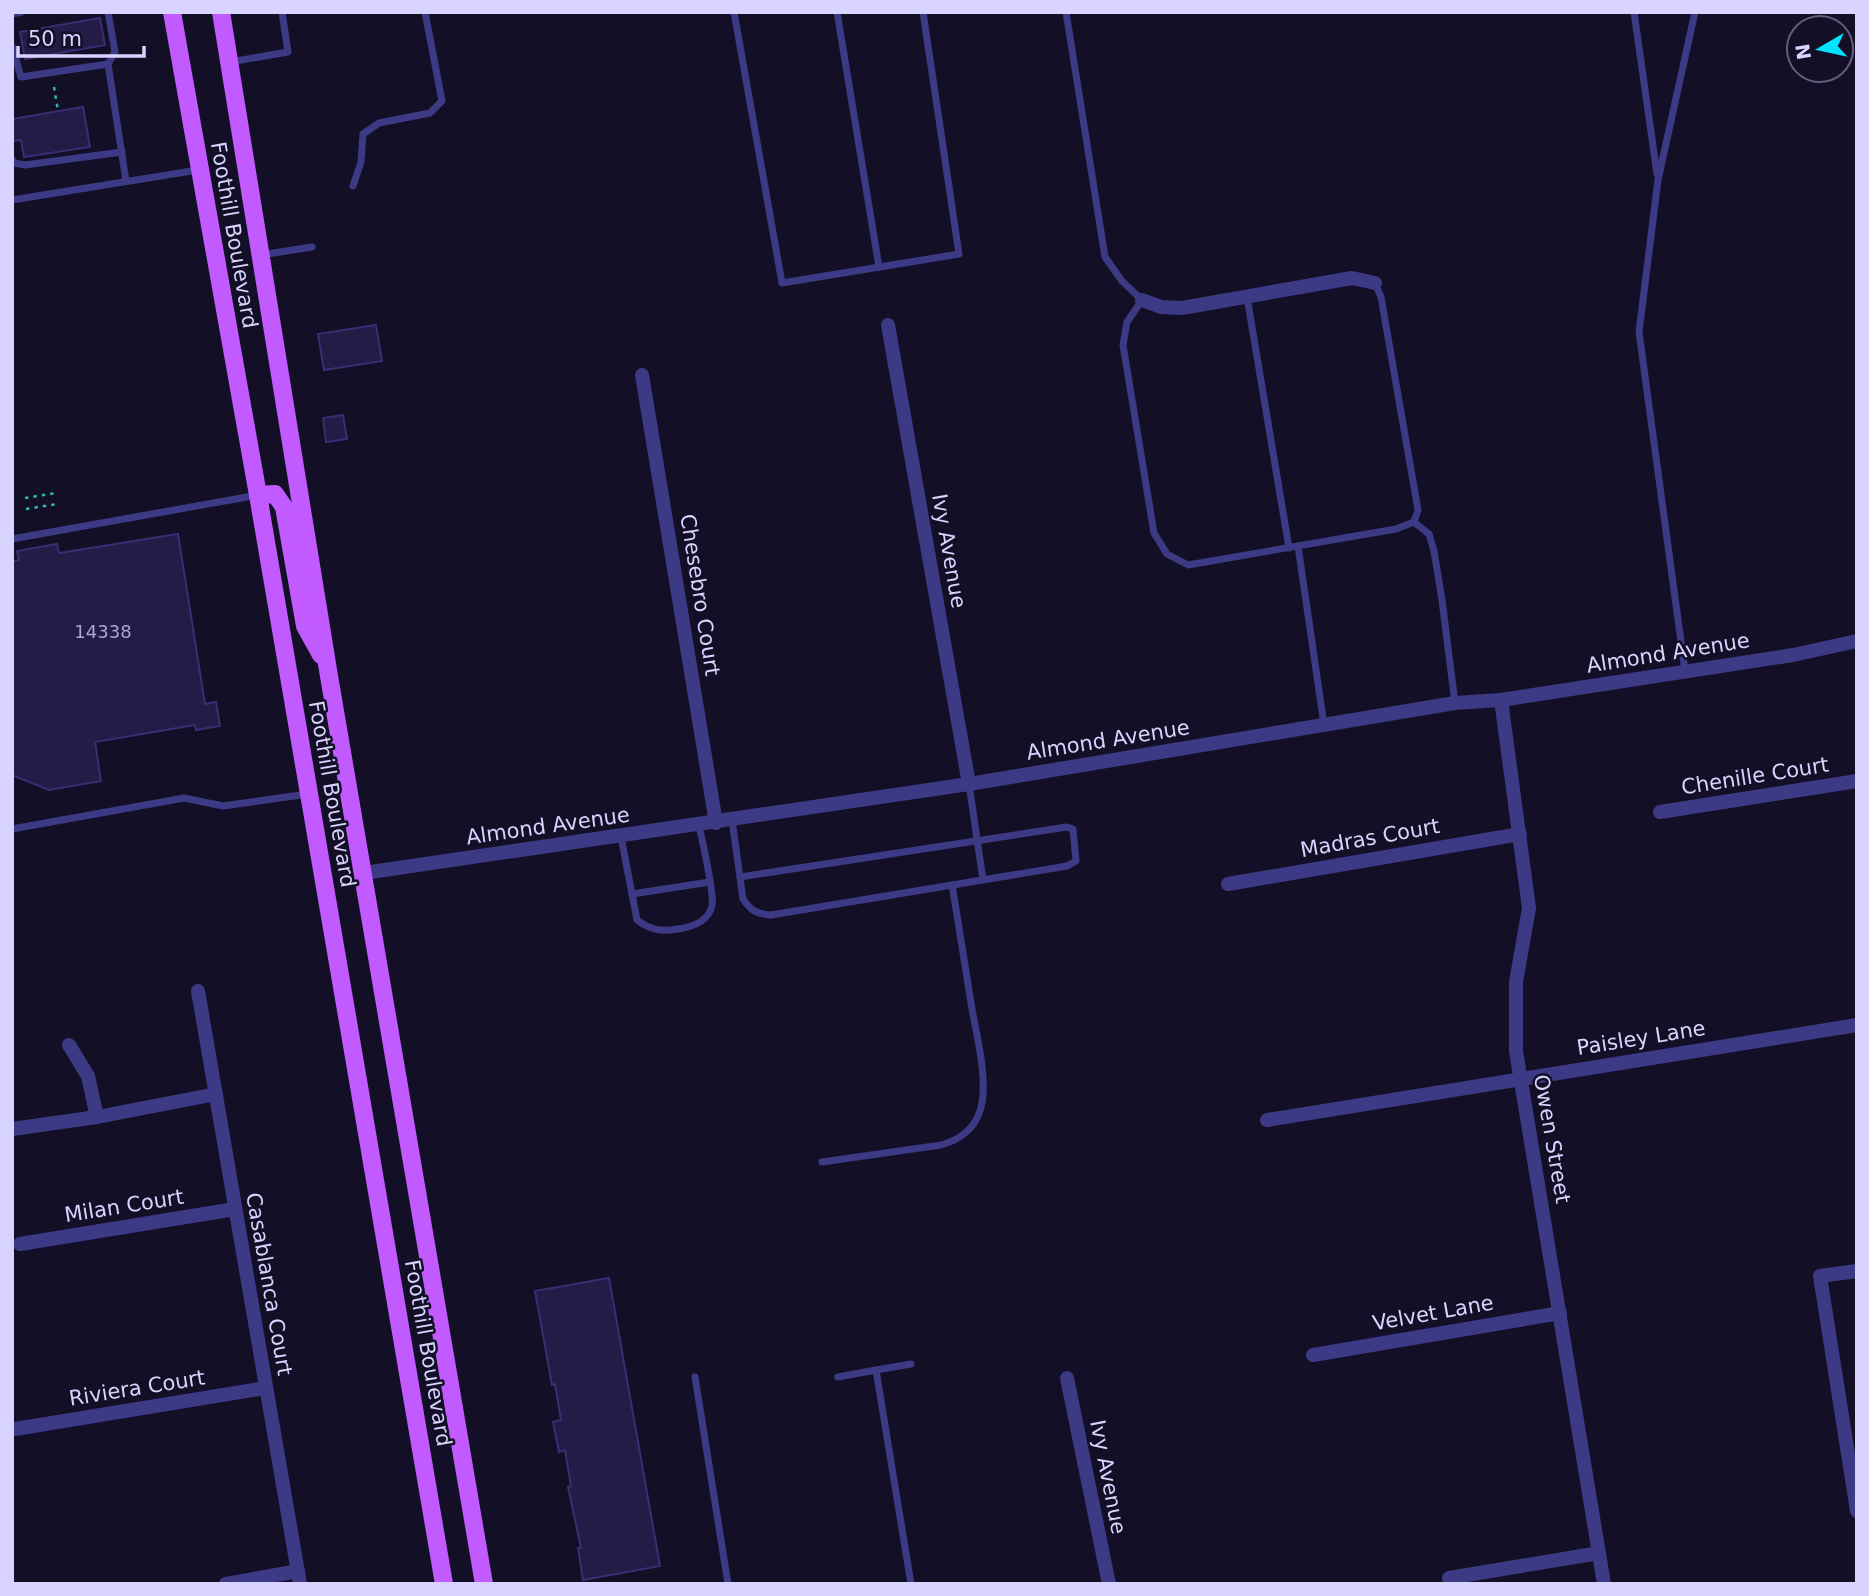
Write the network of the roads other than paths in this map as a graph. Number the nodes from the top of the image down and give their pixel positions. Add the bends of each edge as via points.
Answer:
1 (22, 12) edge
2 (108, 12) edge
3 (172, 12) edge
4 (220, 12) edge
5 (282, 12) edge
6 (425, 12) edge
7 (734, 12) edge
8 (837, 12) edge
9 (923, 12) edge
10 (1066, 12) edge
11 (1634, 12) edge
12 (1695, 12) edge
13 (12, 15) edge
14 (12, 47) edge
15 (229, 62) junction
16 (108, 64) junction
17 (122, 152) junction
18 (12, 159) edge
19 (199, 170) junction
20 (1658, 180) junction
21 (126, 181) junction
22 (353, 186) dead end
23 (12, 200) edge
24 (312, 247) dead end
25 (261, 255) junction
26 (879, 267) junction
27 (1374, 283) joint
28 (1247, 297) junction
29 (1142, 300) junction
30 (888, 325) dead end
31 (642, 375) dead end
32 (258, 495) junction
33 (1414, 522) junction
34 (12, 539) edge
35 (1298, 546) junction
36 (1289, 548) junction
37 (1857, 641) edge
38 (328, 667) junction
39 (1685, 671) junction
40 (1501, 700) junction
41 (1455, 703) junction
42 (1324, 726) junction
43 (1857, 781) edge
44 (969, 784) junction
45 (309, 793) junction
46 (1660, 812) dead end
47 (732, 820) junction
48 (716, 823) junction
49 (699, 825) junction
50 (12, 829) edge
51 (1520, 834) junction
52 (621, 837) junction
53 (977, 841) junction
54 (365, 873) junction
55 (740, 877) junction
56 (983, 880) junction
57 (709, 882) junction
58 (1228, 884) dead end
59 (953, 885) junction
60 (632, 894) junction
61 (198, 991) dead end
62 (1857, 1025) edge
63 (69, 1045) dead end
64 (1520, 1078) junction
65 (216, 1094) junction
66 (97, 1118) junction
67 (1267, 1120) dead end
68 (12, 1129) edge
69 (822, 1163) dead end
70 (235, 1209) junction
71 (20, 1244) dead end
72 (1857, 1271) edge
73 (1560, 1313) junction
74 (1313, 1355) dead end
75 (911, 1364) dead end
76 (876, 1370) junction
77 (695, 1377) dead end
78 (838, 1377) dead end
79 (1068, 1378) dead end
80 (265, 1388) junction
81 (15, 1429) dead end
82 (1857, 1510) edge
83 (1599, 1553) junction
84 (299, 1577) edge
85 (1449, 1578) dead end
86 (226, 1584) edge
87 (444, 1584) edge
88 (484, 1584) edge
89 (728, 1584) edge
90 (911, 1584) edge
91 (1109, 1584) edge
92 (1604, 1584) edge

1 - 13 lane
2 - 16 lane via 115,52
3 - 19 main road, Foothill Boulevard
4 - 15 main road, Foothill Boulevard
5 - 15 lane via 288,52
6 - 22 lane via 442,101 430,113 379,123 363,134
7 - 26 lane via 782,283
8 - 26 lane
9 - 26 lane via 959,254
10 - 29 lane via 1105,257
11 - 20 lane
12 - 20 lane
14 - 16 lane via 22,77
15 - 25 main road, Foothill Boulevard
16 - 17 lane
17 - 18 lane via 25,165
17 - 21 lane
19 - 21 lane
19 - 32 main road, Foothill Boulevard
20 - 39 lane via 1639,332
21 - 23 lane
24 - 25 lane
25 - 38 main road, Foothill Boulevard
27 - 28 street via 1352,278
27 - 33 lane via 1381,297 1418,510
28 - 29 street via 1182,308
28 - 36 lane
29 - 36 lane via 1127,322 1123,345 1154,533 1167,554 1188,565
30 - 44 street, Ivy Avenue
31 - 48 street, Chesebro Court
32 - 34 lane
32 - 38 main road via 275,494 284,507 305,626
32 - 45 main road, Foothill Boulevard
33 - 35 lane
33 - 41 lane via 1429,534 1434,551
35 - 36 lane
35 - 42 lane
37 - 39 street, Almond Avenue
38 - 54 main road, Foothill Boulevard
39 - 40 street, Almond Avenue
40 - 41 street, Almond Avenue
40 - 51 street, Owen Street
41 - 42 street, Almond Avenue
42 - 44 street, Almond Avenue
43 - 46 street, Chenille Court
44 - 47 street, Almond Avenue
44 - 53 lane
45 - 50 lane via 223,806 184,798
45 - 87 main road, Foothill Boulevard
47 - 48 street, Almond Avenue
47 - 55 lane
48 - 49 street, Almond Avenue
49 - 52 street, Almond Avenue
49 - 57 lane
51 - 58 street, Madras Court
51 - 64 street, Owen Street via 1530,908 1516,982
52 - 54 street, Almond Avenue
52 - 60 lane
53 - 55 lane
53 - 56 lane
53 - 56 lane via 1067,827 1073,829 1076,843 1076,861 1068,866
54 - 88 main road, Foothill Boulevard
55 - 59 lane via 743,899 750,909 771,915
56 - 59 lane
57 - 60 lane
57 - 60 lane via 713,905 705,920 667,932 648,929 637,920
59 - 69 lane via 979,1054 983,1090 979,1115 956,1141
61 - 65 street, Casablanca Court
62 - 64 street, Paisley Lane
63 - 66 street via 88,1076
64 - 67 street, Paisley Lane
64 - 73 street, Owen Street
65 - 66 street
65 - 70 street, Casablanca Court
66 - 68 street
70 - 71 street, Milan Court
70 - 80 street, Casablanca Court
72 - 82 street via 1820,1276
73 - 74 street, Velvet Lane
73 - 83 street, Owen Street
75 - 76 lane
76 - 78 lane
76 - 90 lane
77 - 89 lane
79 - 91 street, Ivy Avenue
80 - 81 street, Riviera Court
80 - 84 street, Casablanca Court
83 - 85 street
83 - 92 street, Owen Street
84 - 86 street

